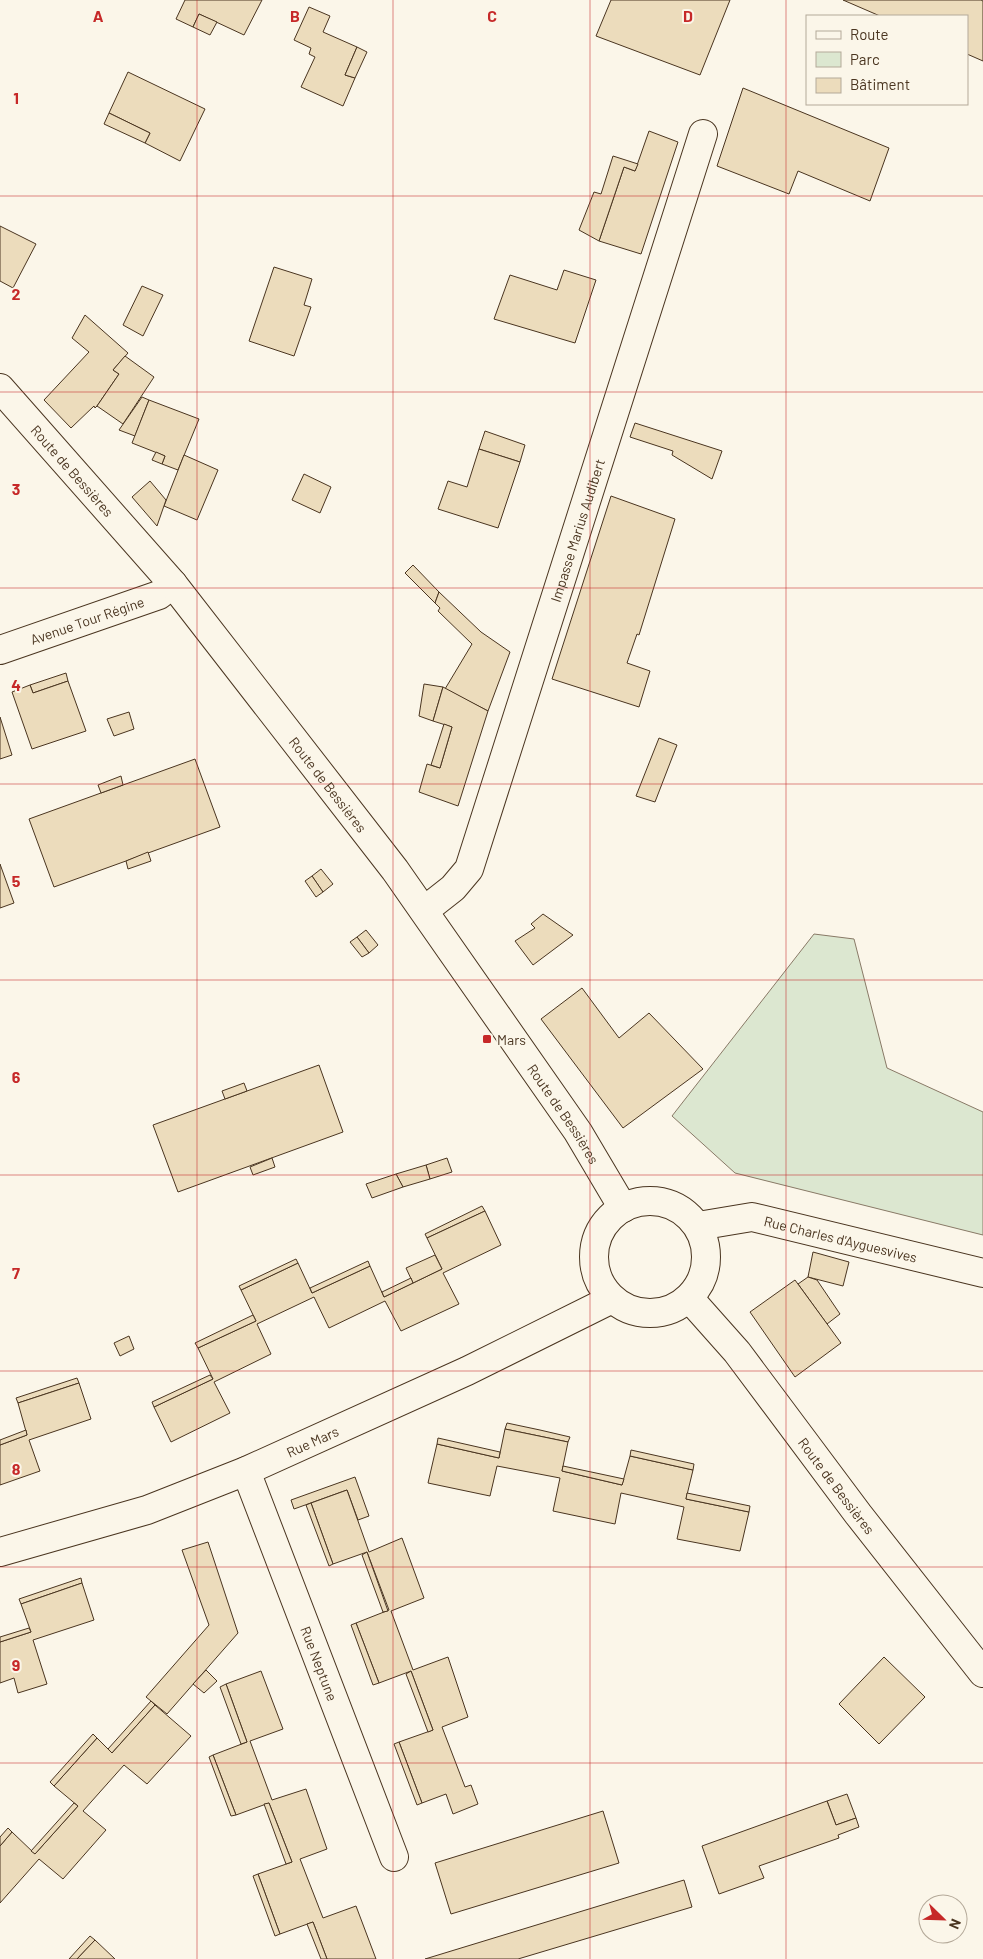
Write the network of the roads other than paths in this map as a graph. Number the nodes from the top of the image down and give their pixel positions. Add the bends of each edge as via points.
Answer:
1 (703, 134) dead end
2 (0, 388) edge
3 (173, 584) junction
4 (0, 650) edge
5 (425, 910) junction
6 (622, 1208) junction
7 (698, 1226) junction
8 (983, 1273) edge
9 (689, 1298) junction
10 (612, 1299) junction
11 (246, 1471) junction
12 (0, 1552) edge
13 (983, 1673) edge
14 (394, 1856) dead end

1 - 5 street, Impasse Marius Audibert via 468,869 452,888
2 - 3 street, Route de Bessières
3 - 4 street, Avenue Tour Régine via 158,595
3 - 5 street, Route de Bessières
5 - 6 street, Route de Bessières via 578,1132
6 - 7 street via 641,1201 656,1201 688,1214
6 - 10 street via 608,1220 597,1238 595,1266 602,1286
7 - 8 street, Rue Charles d'Ayguesvives via 752,1218
7 - 9 street via 707,1250 705,1271
9 - 10 street via 673,1309 654,1314 625,1308
9 - 13 street, Route de Bessières via 737,1352
10 - 11 street, Rue Mars via 467,1371
11 - 12 street, Rue Mars via 147,1510
11 - 14 street, Rue Neptune

